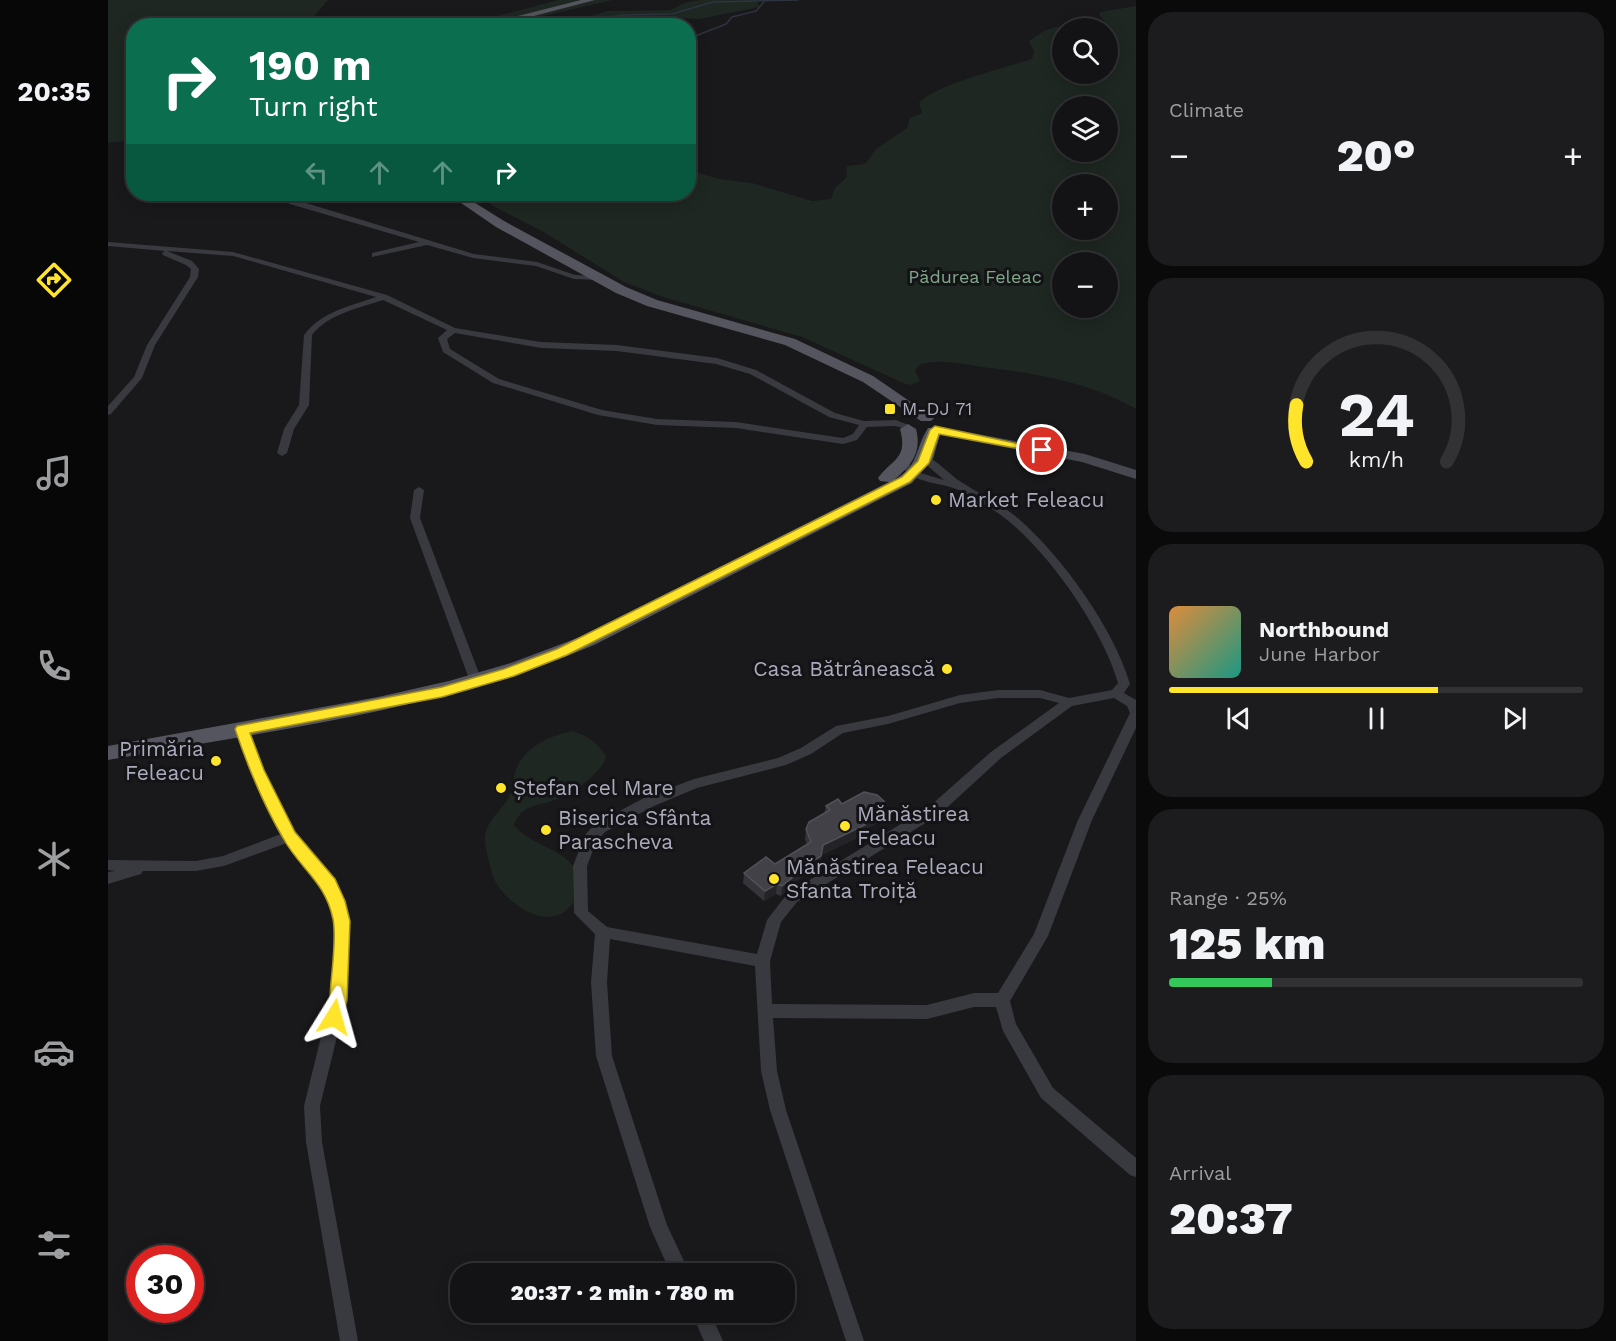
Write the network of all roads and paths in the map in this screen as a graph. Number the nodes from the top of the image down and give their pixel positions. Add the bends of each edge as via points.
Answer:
1 (591, 0) edge
2 (512, 18) edge
3 (291, 201) edge
4 (465, 201) edge
5 (431, 243) junction
6 (108, 244) edge
7 (154, 248) junction
8 (375, 255) dead end
9 (597, 278) junction
10 (384, 297) junction
11 (453, 330) junction
12 (754, 332) junction
13 (108, 412) edge
14 (864, 424) junction
15 (906, 425) junction
16 (932, 426) junction
17 (282, 453) dead end
18 (915, 465) junction
19 (1136, 475) edge
20 (959, 487) junction
21 (419, 490) dead end
22 (474, 676) junction
23 (1116, 694) junction
24 (1069, 702) junction
25 (242, 729) junction
26 (108, 744) edge
27 (108, 753) edge
28 (289, 836) junction
29 (108, 864) edge
30 (150, 866) junction
31 (108, 878) edge
32 (603, 932) junction
33 (762, 961) junction
34 (1002, 1000) junction
35 (766, 1011) junction
36 (1136, 1170) edge
37 (676, 1263) edge
38 (705, 1323) edge
39 (349, 1341) edge
40 (714, 1341) edge
41 (855, 1341) edge

1 - 2 main road
3 - 5 street
4 - 9 main road
5 - 8 street via 412,244
5 - 9 street via 473,256 537,264 574,277
6 - 7 street
7 - 10 street via 233,254
7 - 13 street via 189,263 195,269 194,277 152,345 138,378
9 - 12 main road via 652,303
10 - 11 street
10 - 17 street via 312,327 308,335 304,405 289,429
11 - 14 street via 541,345 617,348 717,361 753,372 832,415
11 - 14 street via 442,338 446,350 496,381 621,418 736,425 843,441 858,436
12 - 15 main road via 859,383 890,404
12 - 16 main road via 790,342 852,370
14 - 15 street
15 - 16 main road via 922,433
15 - 18 main road
16 - 18 main road
16 - 19 street via 1084,458
18 - 20 street
18 - 20 street
18 - 22 main road via 582,635
18 - 25 main road via 597,636 536,663 431,694
20 - 23 street via 1007,516 1036,542 1105,634 1122,670 1124,684
21 - 22 street via 415,518
22 - 26 main road via 407,692
23 - 24 street
23 - 34 street via 1132,703 1136,713 1084,820 1041,936
24 - 32 street via 1040,694 960,699 840,729 781,762 694,784 650,802 600,828 590,839 580,866 581,913
24 - 33 street via 996,755 935,810 792,897 774,920
25 - 27 main road
25 - 28 street via 256,770
28 - 30 street via 224,861 196,866
28 - 39 street via 329,883 342,921 338,1000 312,1106 314,1142
29 - 30 street
30 - 31 street
32 - 33 street
32 - 37 street via 599,982 604,1056 659,1227
33 - 35 street
34 - 35 street via 974,1000 927,1012
34 - 36 street via 1010,1026 1047,1093
35 - 41 street via 769,1071 778,1110
38 - 40 street

